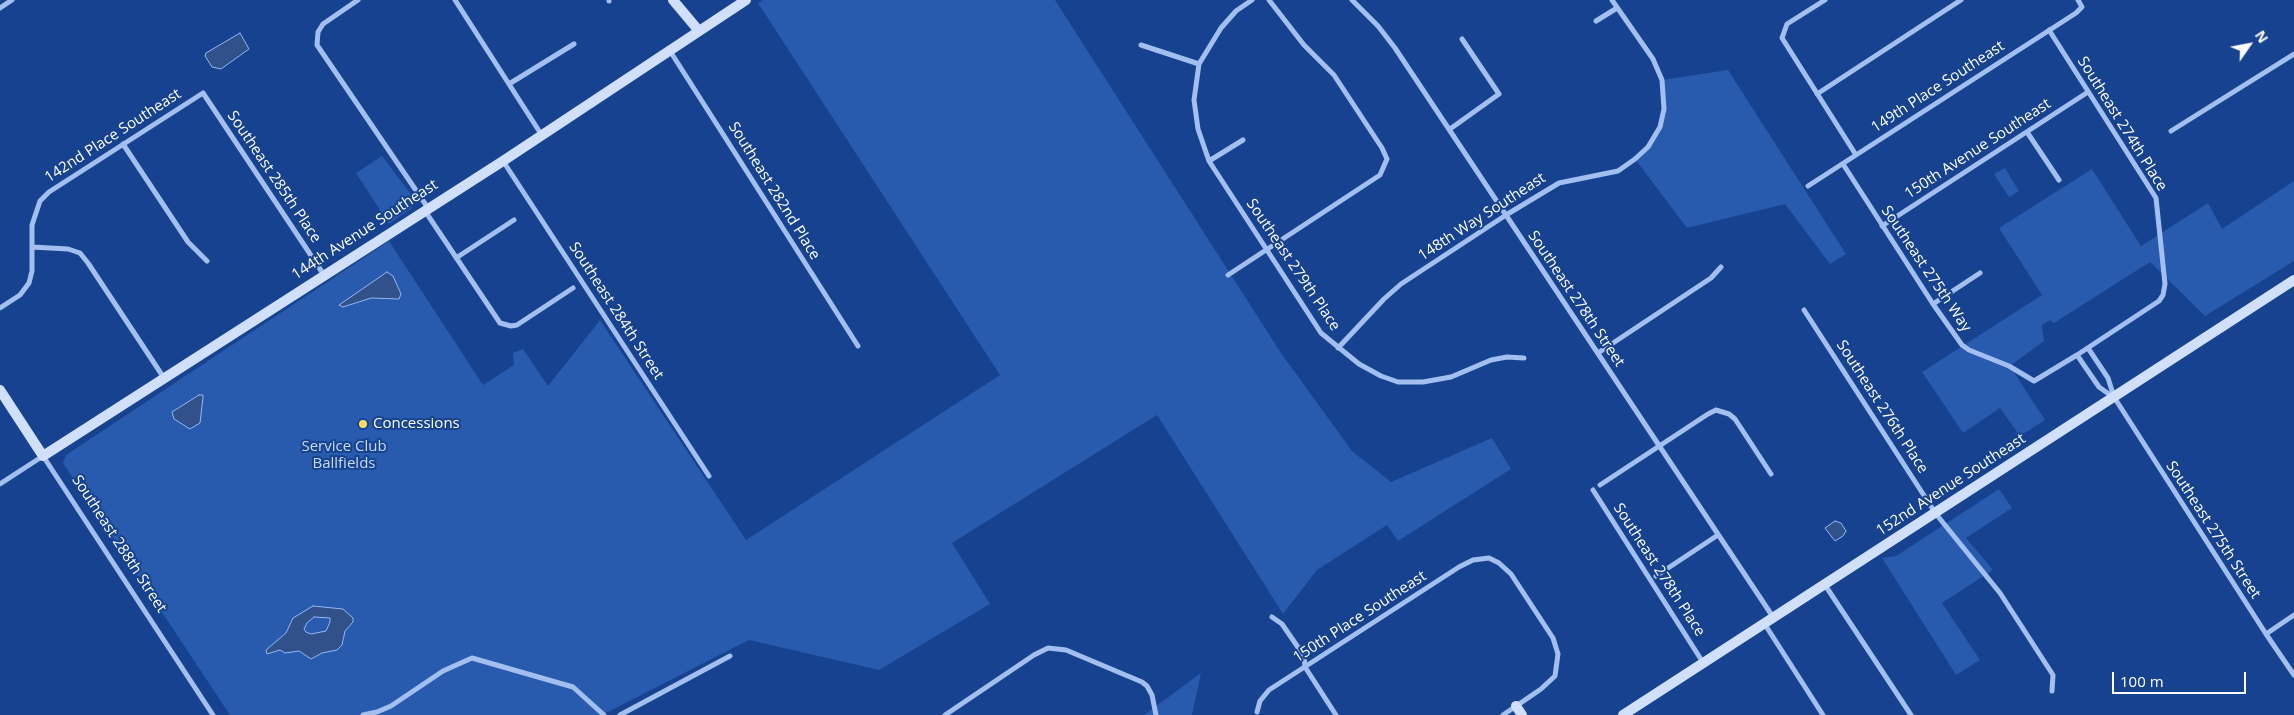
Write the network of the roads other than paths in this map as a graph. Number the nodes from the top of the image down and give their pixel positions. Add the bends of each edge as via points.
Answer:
1 (12, 0) edge
2 (358, 0) edge
3 (673, 0) edge
4 (746, 0) edge
5 (1252, 0) edge
6 (1269, 0) edge
7 (1352, 0) edge
8 (1612, 0) edge
9 (1825, 0) edge
10 (1961, 0) edge
11 (2078, 0) edge
12 (458, 1) edge
13 (0, 8) edge
14 (1617, 8) junction
15 (1596, 21) dead end
16 (2049, 30) junction
17 (700, 31) junction
18 (1462, 39) dead end
19 (574, 44) dead end
20 (1141, 44) dead end
21 (670, 50) junction
22 (2294, 54) edge
23 (1199, 64) junction
24 (508, 84) junction
25 (203, 92) joint
26 (2088, 92) junction
27 (1817, 94) junction
28 (1450, 129) junction
29 (2171, 131) dead end
30 (2027, 132) junction
31 (541, 134) junction
32 (1243, 140) dead end
33 (123, 144) junction
34 (1856, 155) junction
35 (503, 161) junction
36 (1209, 161) junction
37 (1843, 164) junction
38 (2059, 180) dead end
39 (1808, 186) dead end
40 (426, 209) junction
41 (1506, 215) junction
42 (514, 220) dead end
43 (1882, 226) junction
44 (32, 247) junction
45 (1266, 250) junction
46 (456, 258) junction
47 (207, 261) dead end
48 (1721, 267) dead end
49 (1980, 274) dead end
50 (324, 275) junction
51 (1228, 275) dead end
52 (2294, 280) edge
53 (573, 288) dead end
54 (1933, 304) junction
55 (0, 308) edge
56 (1804, 310) dead end
57 (858, 346) dead end
58 (1338, 348) junction
59 (2088, 348) junction
60 (1598, 354) junction
61 (2077, 355) junction
62 (1524, 358) dead end
63 (164, 379) junction
64 (0, 390) edge
65 (2114, 397) junction
66 (1659, 445) junction
67 (43, 456) junction
68 (1771, 474) dead end
69 (709, 476) dead end
70 (0, 484) edge
71 (1600, 485) dead end
72 (1593, 490) dead end
73 (1936, 514) junction
74 (1718, 535) junction
75 (1656, 576) dead end
76 (1825, 584) junction
77 (1272, 616) dead end
78 (2294, 616) edge
79 (1773, 617) junction
80 (1763, 623) junction
81 (2266, 634) junction
82 (730, 656) dead end
83 (1704, 664) junction
84 (1305, 667) junction
85 (2294, 675) edge
86 (2052, 690) dead end
87 (1519, 711) edge
88 (1257, 712) dead end
89 (213, 715) edge
90 (363, 715) edge
91 (604, 715) edge
92 (620, 715) edge
93 (945, 715) edge
94 (1156, 715) edge
95 (1336, 715) edge
96 (1503, 715) edge
97 (1623, 715) edge
98 (1823, 715) edge
99 (1911, 715) edge

1 - 13 street
2 - 40 street via 326,22 318,32 319,49
3 - 17 street
4 - 17 street, 144th Avenue Southeast
5 - 23 street via 1236,11 1221,28
6 - 45 street via 1304,46 1334,75 1387,160 1380,175
7 - 28 street, Southeast 278th Street via 1384,33
8 - 14 street
9 - 27 street via 1787,24 1782,33 1784,43
10 - 27 street
11 - 16 street, 149th Place Southeast via 2082,7
12 - 24 street
14 - 15 street
14 - 41 street, 148th Way Southeast via 1653,59 1662,80 1664,109 1660,127 1648,147 1618,171 1558,182
16 - 26 street, Southeast 274th Place
16 - 34 street, 149th Place Southeast
17 - 21 street, 144th Avenue Southeast
18 - 28 street via 1499,94
19 - 24 street
20 - 23 street
21 - 31 street, 144th Avenue Southeast
21 - 57 street, Southeast 282nd Place
22 - 29 street
23 - 36 street, Southeast 279th Place via 1194,100 1198,129
24 - 31 street
25 - 33 street, 142nd Place Southeast
25 - 50 street, Southeast 285th Place
26 - 30 street, 150th Avenue Southeast
26 - 59 street, Southeast 274th Place via 2156,198 2165,284 2159,301
27 - 34 street
28 - 41 street, Southeast 278th Street
30 - 38 street
30 - 43 street, 150th Avenue Southeast
31 - 35 street, 144th Avenue Southeast
32 - 36 street
33 - 44 street, 142nd Place Southeast via 40,201 32,225
33 - 47 street via 188,242
34 - 37 street, 149th Place Southeast
35 - 40 street, 144th Avenue Southeast
35 - 69 street, Southeast 284th Street
36 - 45 street, Southeast 279th Place
37 - 39 street, 149th Place Southeast
37 - 43 street, Southeast 275th Way
40 - 46 street
40 - 50 street, 144th Avenue Southeast
41 - 58 street, 148th Way Southeast via 1401,284
41 - 60 street, Southeast 278th Street
42 - 46 street
43 - 54 street, Southeast 275th Way
44 - 55 street, 142nd Place Southeast via 29,283 20,295
44 - 63 street via 80,253
45 - 51 street
45 - 58 street, Southeast 279th Place via 1321,333
46 - 53 street via 496,319 507,326 517,325
48 - 60 street via 1711,278
49 - 54 street
50 - 63 street, 144th Avenue Southeast
52 - 65 street, 152nd Avenue Southeast
54 - 61 street, Southeast 275th Way via 1957,339 1969,350 2010,366 2034,381
56 - 73 street, Southeast 276th Place
58 - 62 street, Southeast 279th Place via 1359,364 1398,382 1451,377 1491,360
59 - 61 street
59 - 65 street, Southeast 275th Street via 2108,378
60 - 66 street, Southeast 278th Street
61 - 65 street, Southeast 275th Street via 2099,387
63 - 67 street, 144th Avenue Southeast
64 - 67 street, Southeast 288th Street
65 - 73 street, 152nd Avenue Southeast
65 - 81 street, Southeast 275th Street
66 - 68 street via 1716,410 1735,419
66 - 71 street
66 - 74 street, Southeast 278th Street
67 - 70 street, 144th Avenue Southeast
67 - 89 street, Southeast 288th Street
72 - 83 street, Southeast 278th Place
73 - 76 street, 152nd Avenue Southeast
73 - 86 street, Southeast 276th Place via 2005,601 2053,675
74 - 75 street
74 - 79 street, Southeast 278th Street
76 - 79 street, 152nd Avenue Southeast
76 - 99 street
77 - 84 street via 1304,656
78 - 81 street
79 - 80 street, 152nd Avenue Southeast
80 - 83 street, 152nd Avenue Southeast
80 - 98 street
81 - 85 street, Southeast 275th Street
82 - 92 street
83 - 97 street, 152nd Avenue Southeast
84 - 87 street, 150th Place Southeast via 1459,567 1473,560 1489,558 1511,574 1553,638 1558,654 1555,676
84 - 88 street, 150th Place Southeast via 1266,693
84 - 95 street
87 - 96 street
90 - 91 street via 391,706 442,671 472,658 574,687
93 - 94 street via 1048,648 1066,650 1142,682 1152,694

